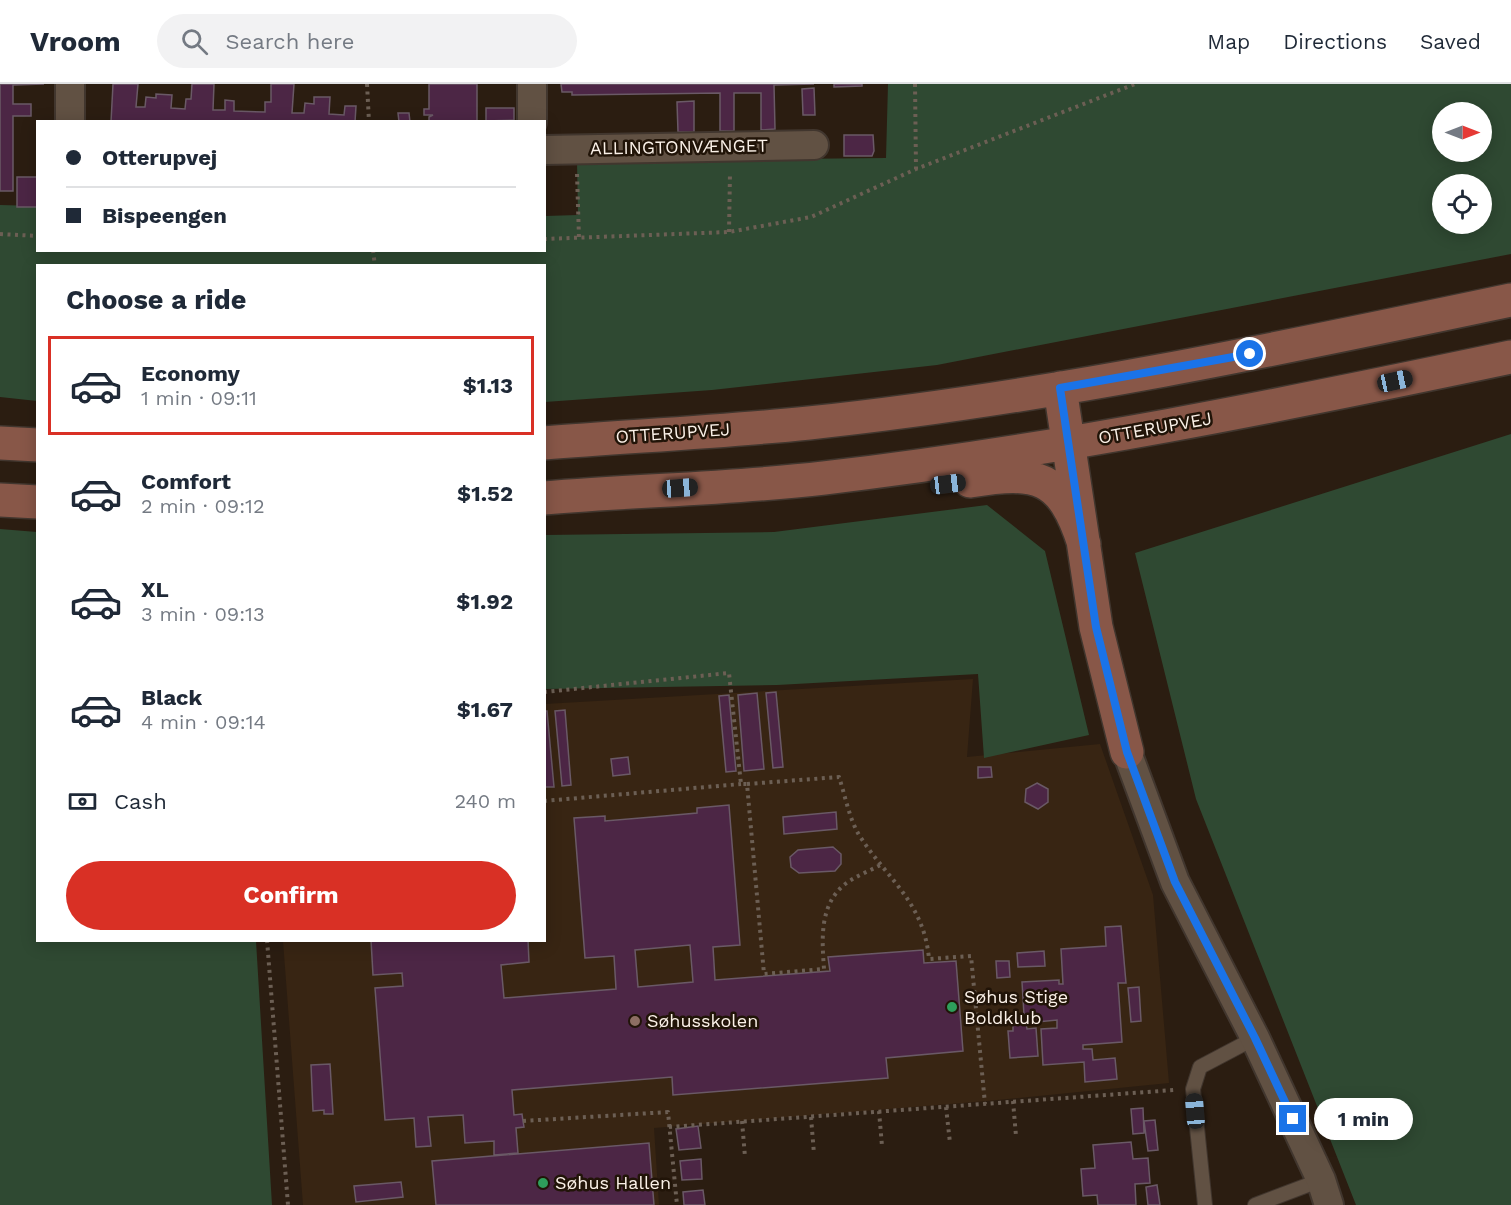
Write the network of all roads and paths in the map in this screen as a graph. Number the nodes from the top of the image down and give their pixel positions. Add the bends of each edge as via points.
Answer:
1 (70, 84) edge
2 (367, 84) edge
3 (532, 84) edge
4 (915, 84) edge
5 (1135, 84) edge
6 (70, 120) edge
7 (369, 120) edge
8 (532, 120) edge
9 (730, 145) junction
10 (814, 145) dead end
11 (546, 150) edge
12 (577, 150) junction
13 (916, 169) junction
14 (729, 232) junction
15 (0, 234) edge
16 (36, 236) edge
17 (579, 238) junction
18 (546, 239) edge
19 (1511, 300) edge
20 (1511, 357) edge
21 (1060, 388) junction
22 (0, 443) edge
23 (546, 443) edge
24 (1067, 444) junction
25 (36, 445) edge
26 (633, 491) junction
27 (546, 498) edge
28 (0, 500) edge
29 (36, 502) edge
30 (1084, 544) junction
31 (546, 692) edge
32 (1127, 752) joint
33 (741, 784) junction
34 (747, 784) junction
35 (546, 801) edge
36 (882, 864) junction
37 (267, 942) edge
38 (1255, 1038) junction
39 (1193, 1089) junction
40 (1013, 1101) junction
41 (985, 1104) junction
42 (946, 1107) junction
43 (879, 1111) junction
44 (811, 1117) junction
45 (523, 1121) dead end
46 (742, 1121) junction
47 (669, 1127) junction
48 (1016, 1136) dead end
49 (950, 1143) dead end
50 (882, 1146) dead end
51 (814, 1154) dead end
52 (745, 1157) dead end
53 (1325, 1192) edge
54 (288, 1205) edge
55 (677, 1205) edge
56 (1205, 1205) edge
57 (1255, 1205) edge

1 - 6 street
2 - 7 path
3 - 8 street
4 - 13 path
5 - 13 path
9 - 10 street, ALLINGTONVÆNGET
9 - 12 street, ALLINGTONVÆNGET
9 - 14 path
11 - 12 street, ALLINGTONVÆNGET
12 - 17 path
13 - 14 path via 811,217
14 - 17 path
15 - 16 path
17 - 18 path
19 - 21 main road, OTTERUPVEJ via 1273,350
20 - 24 main road, OTTERUPVEJ via 1280,406
21 - 23 main road, OTTERUPVEJ via 809,423
21 - 24 main road
22 - 25 main road
24 - 26 main road, OTTERUPVEJ via 821,478
24 - 30 main road
26 - 27 main road, OTTERUPVEJ
26 - 30 main road via 798,501 1029,476 1044,481 1061,496 1074,513
28 - 29 main road
30 - 32 main road via 1096,627
31 - 33 path via 729,673
32 - 38 street via 1175,882
33 - 34 path
33 - 35 path
34 - 36 path via 839,777 858,833
34 - 36 path via 764,974 824,969 822,938 825,914 833,897 845,884
36 - 41 path via 913,904 924,928 929,959 970,956
37 - 54 path
38 - 39 lane via 1200,1067
38 - 53 street
39 - 40 path
39 - 56 lane
40 - 41 path
40 - 48 path
41 - 42 path
42 - 43 path
42 - 49 path
43 - 44 path
43 - 50 path
44 - 46 path
44 - 51 path
45 - 47 path via 668,1112
46 - 47 path
46 - 52 path
47 - 55 path
53 - 57 lane

